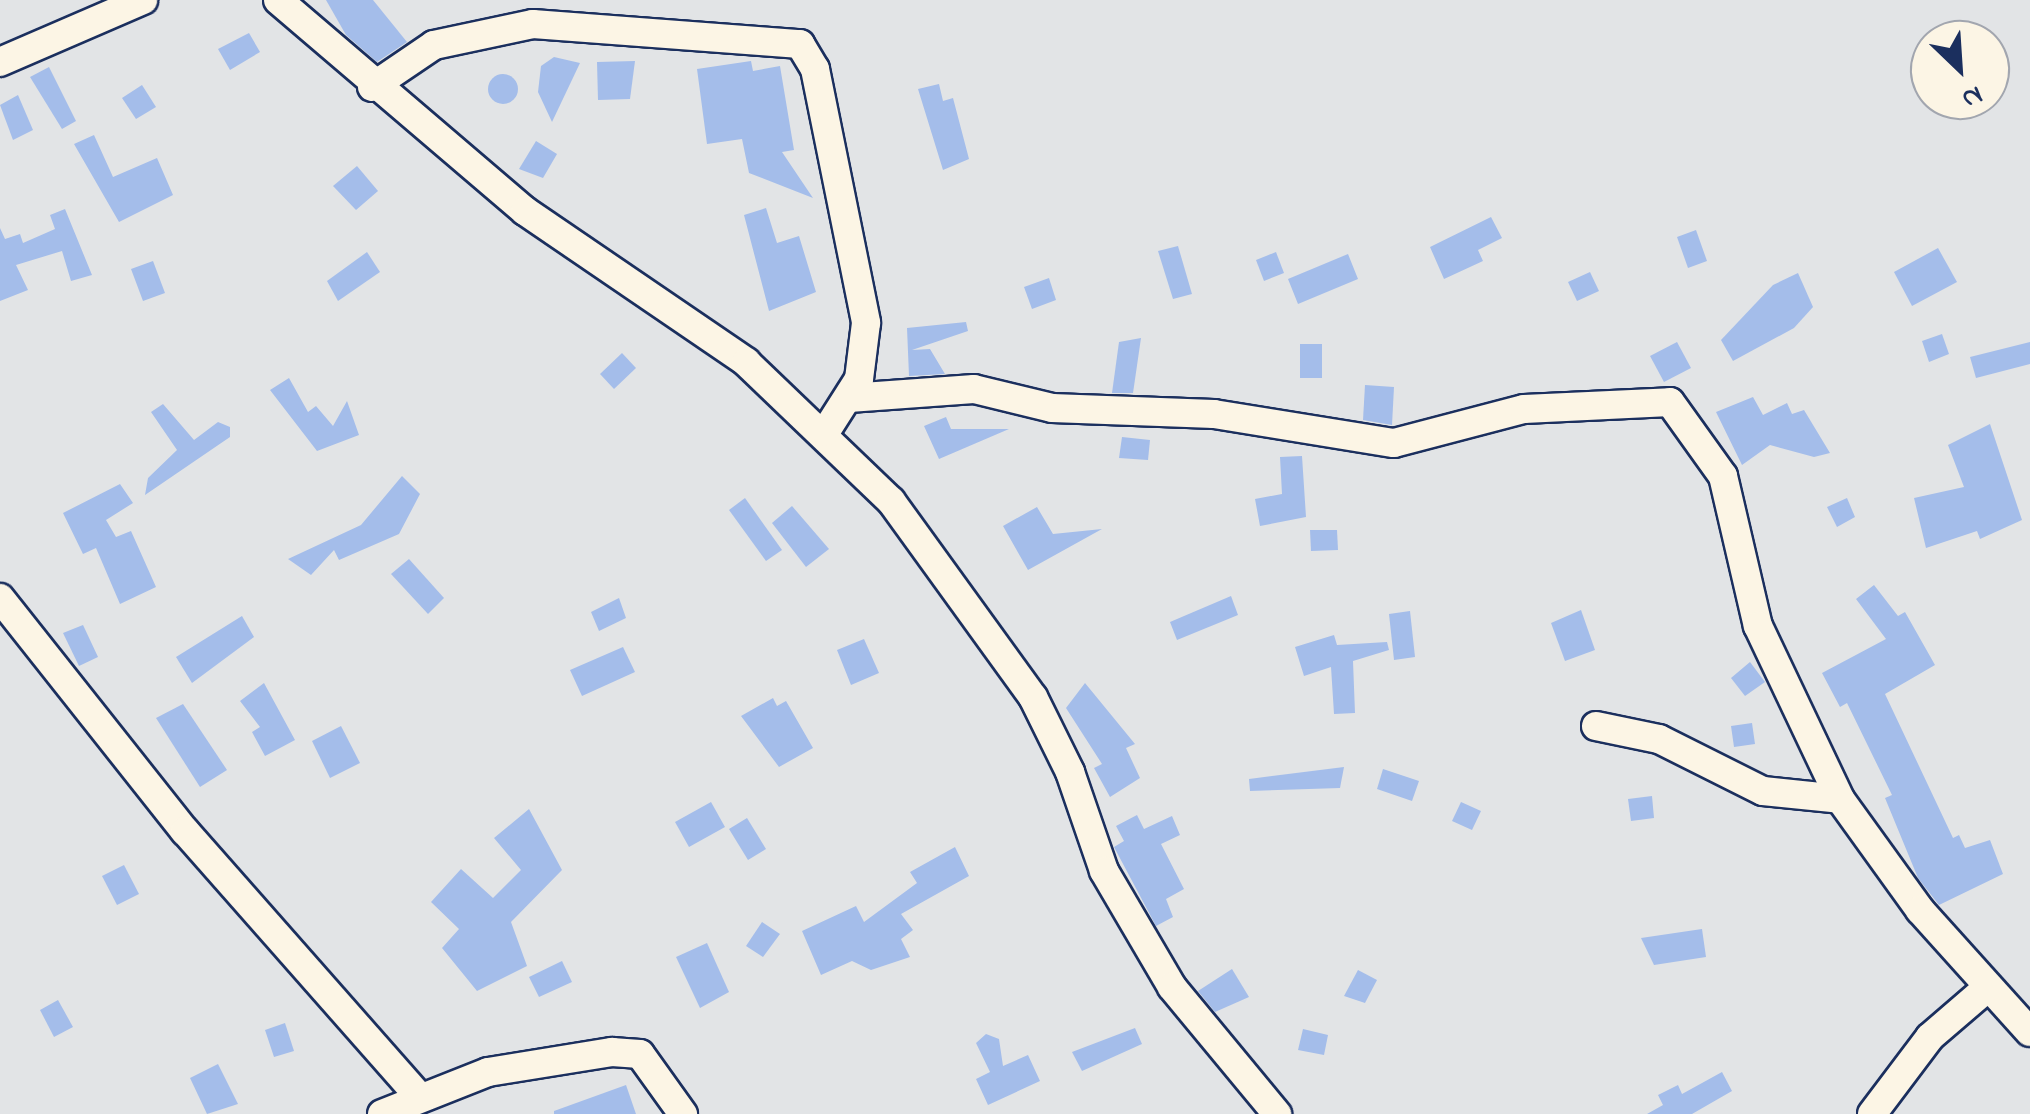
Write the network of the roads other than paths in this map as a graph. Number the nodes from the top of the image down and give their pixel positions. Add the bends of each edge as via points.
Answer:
1 (144, 0) edge
2 (278, 0) edge
3 (0, 62) edge
4 (372, 87) junction
5 (849, 398) junction
6 (826, 430) junction
7 (0, 598) edge
8 (1596, 726) dead end
9 (1840, 799) junction
10 (1987, 988) junction
11 (2030, 1032) edge
12 (416, 1094) junction
13 (1274, 1113) edge
14 (382, 1114) edge
15 (683, 1114) edge
16 (1872, 1114) edge

1 - 3 street
2 - 4 street
4 - 5 street via 434,45 533,24 800,44 815,69 866,323 865,356
4 - 6 street via 526,211 688,318
5 - 6 street
5 - 9 street via 974,389 1052,408 1214,414 1394,443 1524,410 1670,402 1723,476 1758,626
6 - 13 street via 999,642 1070,772 1123,904 1172,987
7 - 12 street via 184,832
8 - 9 street via 1659,738 1763,791
9 - 10 street
10 - 11 street
10 - 16 street via 1930,1038
12 - 14 street
12 - 15 street via 488,1072 612,1052 640,1054

